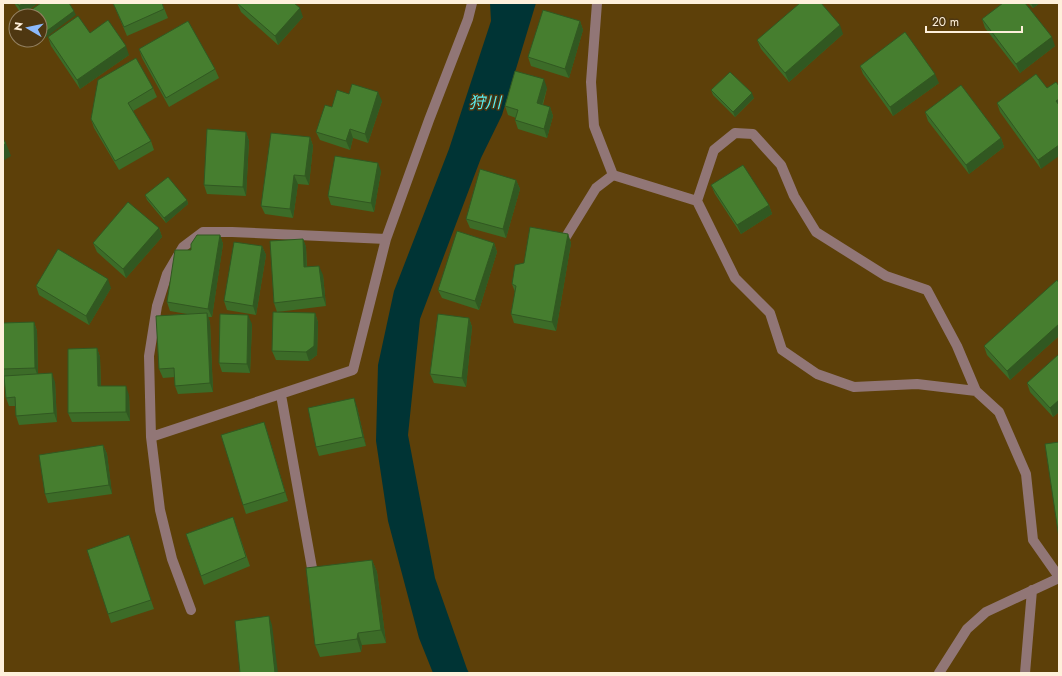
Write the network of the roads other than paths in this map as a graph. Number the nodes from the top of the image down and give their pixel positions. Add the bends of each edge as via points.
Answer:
1 (472, 3) edge
2 (598, 3) edge
3 (613, 175) junction
4 (697, 201) junction
5 (386, 239) junction
6 (564, 240) edge
7 (976, 391) junction
8 (281, 394) junction
9 (152, 437) junction
10 (312, 568) edge
11 (1059, 577) edge
12 (1032, 590) junction
13 (191, 610) dead end
14 (939, 673) edge
15 (1025, 673) edge

1 - 5 street
2 - 3 street via 591,82 594,126
3 - 4 street
3 - 6 street via 596,188
4 - 7 street via 735,278 770,314 782,350 811,370 854,387 917,384
4 - 7 street via 714,150 735,133 753,134 781,165 794,196 816,232 886,276 927,290 957,346
5 - 8 street via 354,370
5 - 9 street via 203,232 183,247 167,274 157,306 149,356
7 - 11 street via 999,412 1026,474 1033,540
8 - 9 street
8 - 10 street
9 - 13 street via 160,510 172,559
11 - 12 street
12 - 14 street via 986,612 967,629
12 - 15 street

